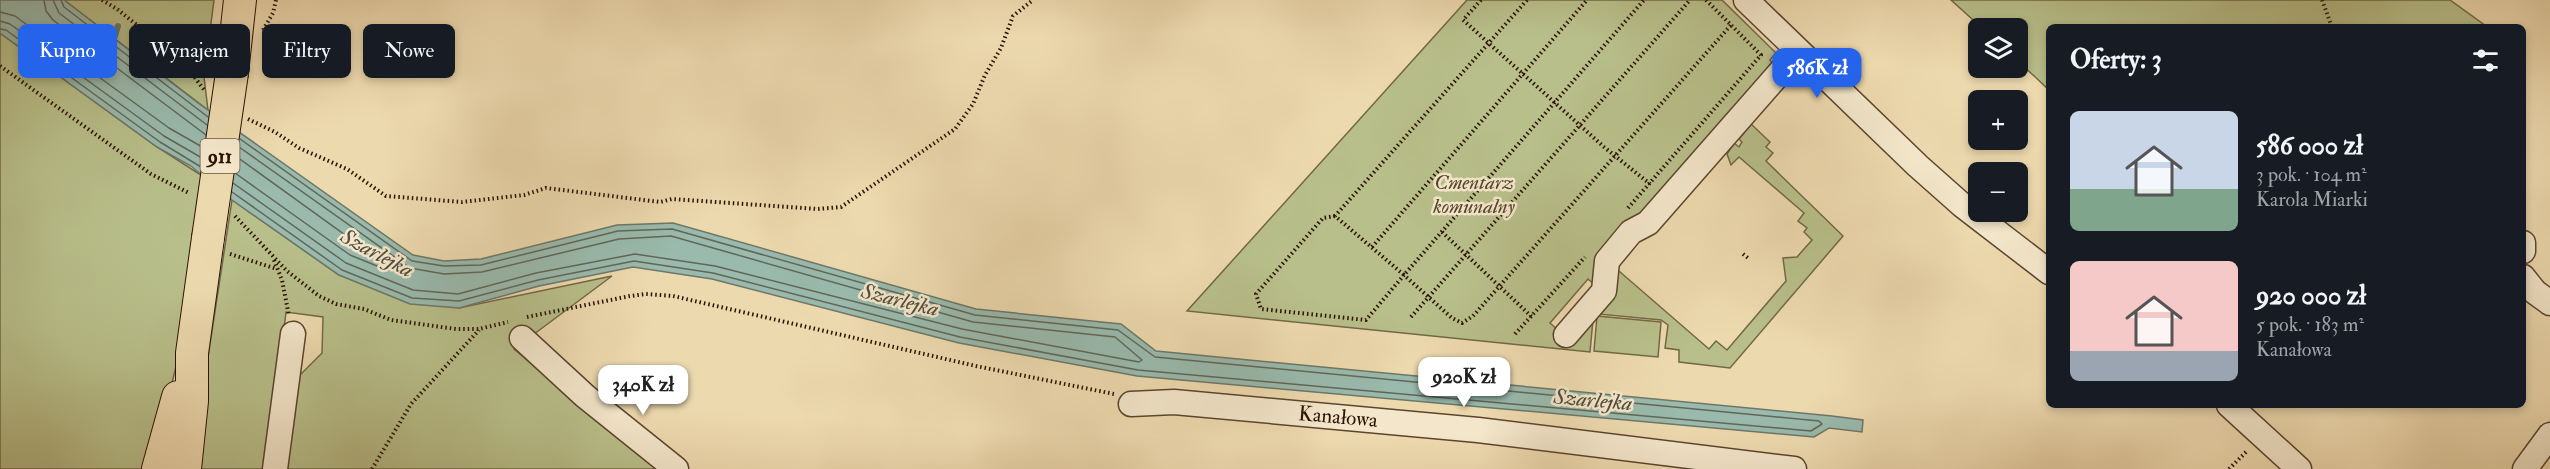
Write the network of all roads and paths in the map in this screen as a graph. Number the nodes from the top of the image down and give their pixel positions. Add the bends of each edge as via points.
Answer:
1 (102, 0) edge
2 (1033, 0) edge
3 (1481, 0) edge
4 (1527, 0) edge
5 (1587, 0) edge
6 (1644, 0) edge
7 (1690, 0) edge
8 (1706, 0) edge
9 (1746, 0) edge
10 (2322, 0) edge
11 (238, 2) edge
12 (2331, 24) edge
13 (1731, 25) junction
14 (1489, 43) junction
15 (1798, 52) junction
16 (0, 66) edge
17 (1523, 74) junction
18 (214, 99) dead end
19 (1555, 103) junction
20 (239, 116) dead end
21 (1580, 125) junction
22 (1614, 154) junction
23 (1650, 184) junction
24 (198, 195) dead end
25 (1626, 211) dead end
26 (234, 215) dead end
27 (1335, 216) junction
28 (1442, 232) junction
29 (216, 244) junction
30 (1372, 248) junction
31 (1467, 254) junction
32 (1743, 254) dead end
33 (1587, 255) dead end
34 (272, 256) junction
35 (1748, 258) dead end
36 (278, 269) junction
37 (2046, 270) edge
38 (1404, 275) junction
39 (2526, 281) edge
40 (1500, 284) junction
41 (1429, 298) junction
42 (2550, 303) edge
43 (1412, 317) dead end
44 (1532, 317) junction
45 (517, 326) junction
46 (479, 329) junction
47 (293, 334) joint
48 (1515, 334) dead end
49 (1566, 335) dead end
50 (192, 353) junction
51 (1131, 404) joint
52 (2232, 408) edge
53 (2550, 435) edge
54 (2250, 447) dead end
55 (158, 469) edge
56 (185, 469) edge
57 (275, 469) edge
58 (372, 469) edge
59 (676, 469) edge
60 (1794, 469) edge
61 (2229, 469) edge
62 (2299, 469) edge
63 (2525, 469) edge

1 - 18 path via 183,62
2 - 20 path via 1013,16 1001,48 955,129 841,207 819,209 672,199 660,202 546,188 524,195 462,202 386,196 347,169
3 - 14 path via 1463,20
4 - 14 path
5 - 17 path
6 - 19 path
7 - 21 path
8 - 13 path
9 - 15 street
10 - 12 path
11 - 29 main road, 911, bridge
13 - 22 path
13 - 23 path via 1761,56
14 - 17 path
14 - 27 path
15 - 37 street via 1962,205
15 - 49 street via 1648,223 1631,232 1610,257 1604,291
16 - 24 path via 151,174
17 - 19 path
17 - 30 path
19 - 21 path
19 - 28 path
21 - 22 path
21 - 31 path
22 - 23 path
22 - 40 path
23 - 25 path
26 - 34 path
27 - 30 path
27 - 38 path via 1323,218 1256,294 1261,309 1366,320
28 - 31 path
28 - 38 path
29 - 36 path via 235,258
29 - 50 main road, 911
30 - 38 path
31 - 40 path
31 - 41 path
32 - 35 path
33 - 44 path
34 - 36 path
34 - 46 path via 320,296 336,304 364,309 391,320
36 - 47 path
38 - 41 path
39 - 42 street
40 - 41 path via 1462,323
40 - 44 path
41 - 43 path
44 - 48 path
45 - 46 path
45 - 51 path via 630,296 673,296 1112,393
45 - 59 street via 585,396
46 - 58 path via 411,404
47 - 57 street
50 - 55 main road, 911
50 - 56 main road, 911
51 - 60 street, Kanałowa via 1174,402 1478,430
52 - 62 street
53 - 63 street
54 - 61 path

